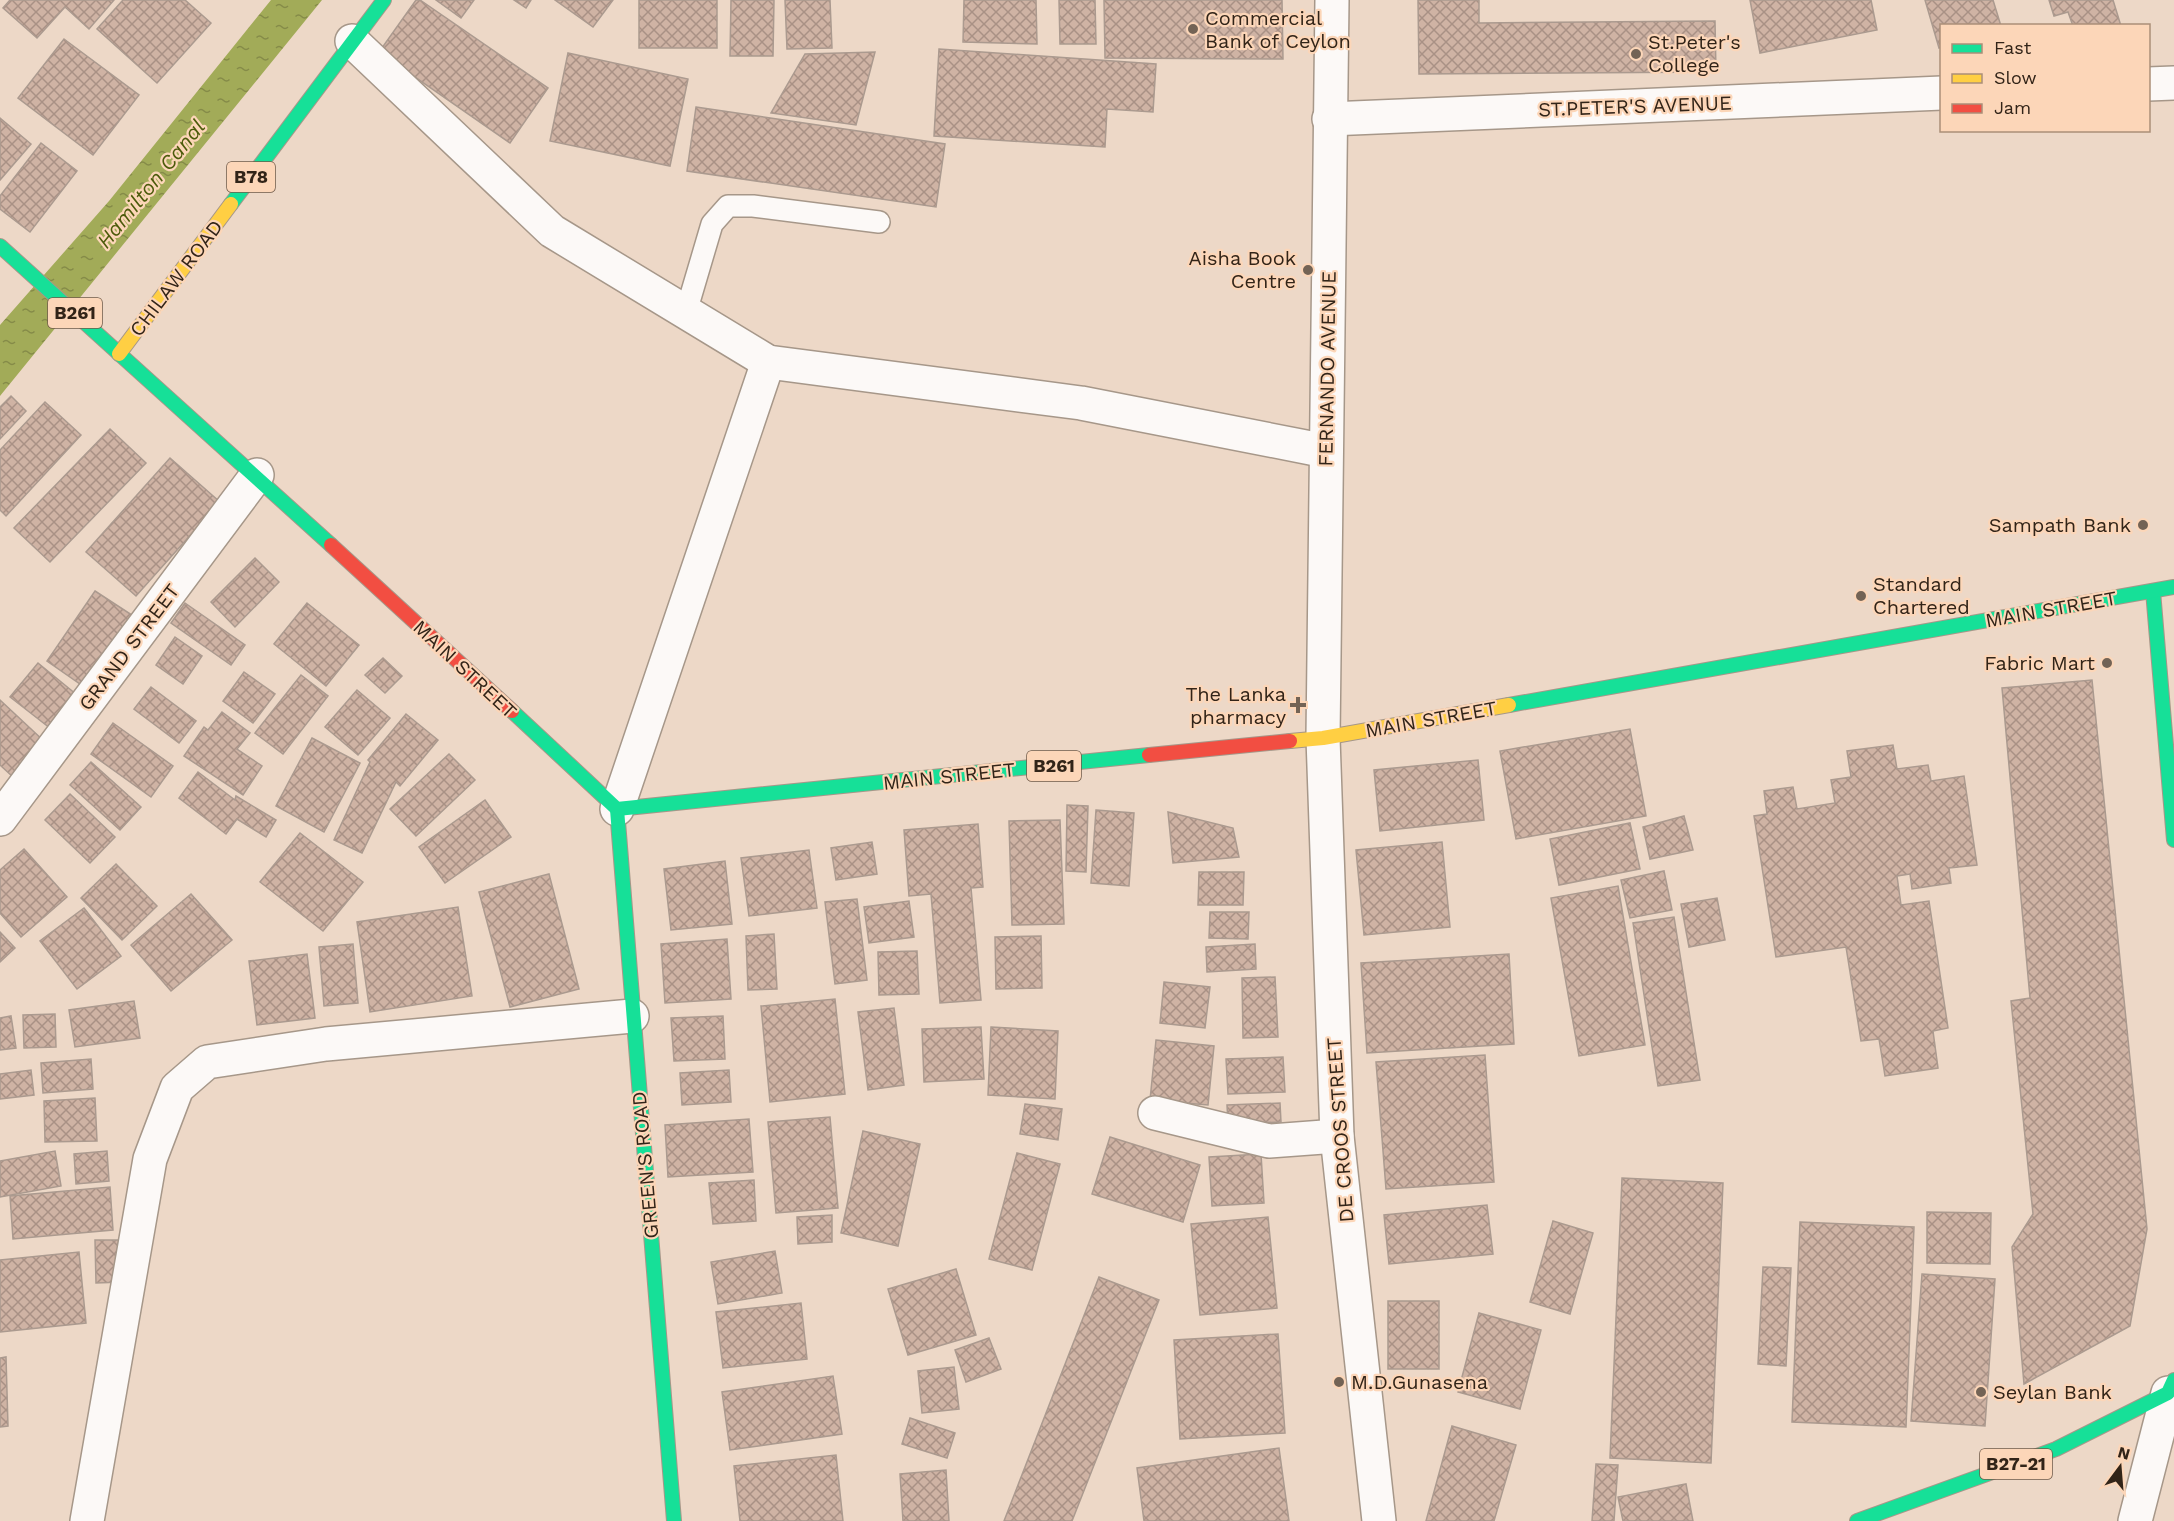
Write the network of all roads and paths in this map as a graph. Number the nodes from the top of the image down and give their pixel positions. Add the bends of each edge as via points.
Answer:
1 (384, 0) edge
2 (1332, 0) edge
3 (352, 40) junction
4 (2174, 83) edge
5 (2150, 84) edge
6 (1940, 93) edge
7 (1329, 119) junction
8 (879, 222) dead end
9 (0, 246) edge
10 (686, 312) junction
11 (118, 354) junction
12 (768, 362) junction
13 (1326, 451) junction
14 (257, 475) junction
15 (2174, 586) edge
16 (2153, 591) junction
17 (1323, 738) junction
18 (617, 809) junction
19 (0, 819) edge
20 (2174, 840) edge
21 (632, 1016) junction
22 (1155, 1113) dead end
23 (1337, 1136) junction
24 (2171, 1387) edge
25 (87, 1521) edge
26 (674, 1521) edge
27 (1379, 1521) edge
28 (1857, 1521) edge
29 (2135, 1521) edge

1 - 3 main road, CHILAW ROAD / B78
2 - 7 street, FERNANDO AVENUE
3 - 10 street via 552,231
3 - 11 main road, CHILAW ROAD / B78
4 - 5 street
6 - 7 street, ST.PETER'S AVENUE
7 - 13 street, FERNANDO AVENUE
8 - 10 lane via 753,206 728,207 712,224
9 - 11 main road, MAIN STREET / B261
10 - 12 street
11 - 14 main road, MAIN STREET / B261
12 - 13 street via 1081,403
12 - 18 street
13 - 17 street, FERNANDO AVENUE
14 - 18 main road, MAIN STREET / B261
14 - 19 street, GRAND STREET
15 - 16 main road, MAIN STREET / B261
16 - 17 main road, MAIN STREET / B261
16 - 20 main road
17 - 18 main road, MAIN STREET / B261
17 - 23 street, DE CROOS STREET
18 - 21 main road, GREEN'S ROAD
21 - 25 street via 326,1044 207,1062 177,1088 150,1159
21 - 26 main road, GREEN'S ROAD
22 - 23 street via 1269,1140
23 - 27 street, DE CROOS STREET
24 - 28 main road, B27-21 via 2056,1449
24 - 29 street

